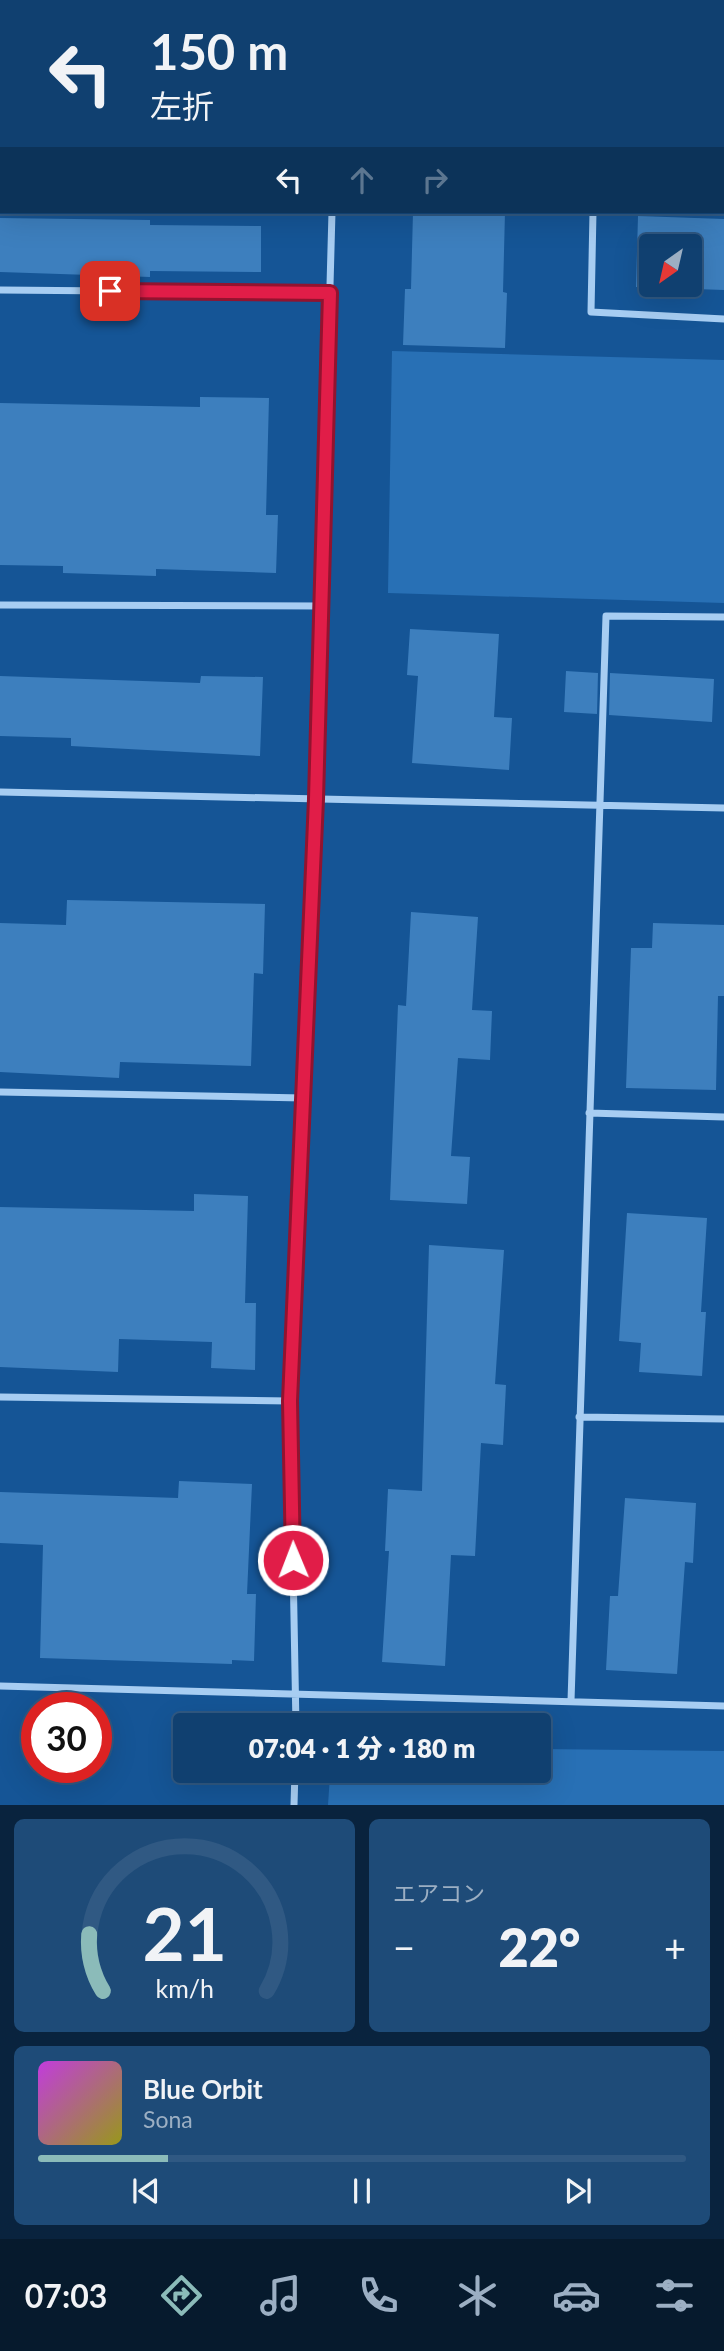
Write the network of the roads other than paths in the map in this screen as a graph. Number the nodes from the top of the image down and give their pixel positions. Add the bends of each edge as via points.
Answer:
1 (332, 214) edge
2 (593, 214) edge
3 (0, 289) edge
4 (330, 293) junction
5 (724, 319) edge
6 (0, 605) edge
7 (322, 607) junction
8 (724, 617) edge
9 (0, 792) edge
10 (316, 799) junction
11 (598, 805) junction
12 (724, 808) edge
13 (0, 1092) edge
14 (303, 1098) junction
15 (589, 1114) junction
16 (724, 1117) edge
17 (0, 1397) edge
18 (290, 1401) junction
19 (579, 1417) junction
20 (724, 1419) edge
21 (0, 1686) edge
22 (297, 1692) junction
23 (570, 1701) junction
24 (724, 1706) edge
25 (296, 1713) edge
26 (295, 1783) edge
27 (295, 1805) edge

1 - 4 street
2 - 5 street via 591,312
3 - 4 street
4 - 7 street
6 - 7 street
7 - 10 street
8 - 11 street via 606,616
9 - 10 street
10 - 11 street
10 - 14 street
11 - 12 street
11 - 15 street
13 - 14 street
14 - 18 street
15 - 16 street
15 - 19 street
17 - 18 street
18 - 22 street
19 - 20 street
19 - 23 street
21 - 22 street
22 - 23 street
22 - 25 street
23 - 24 street
26 - 27 street

